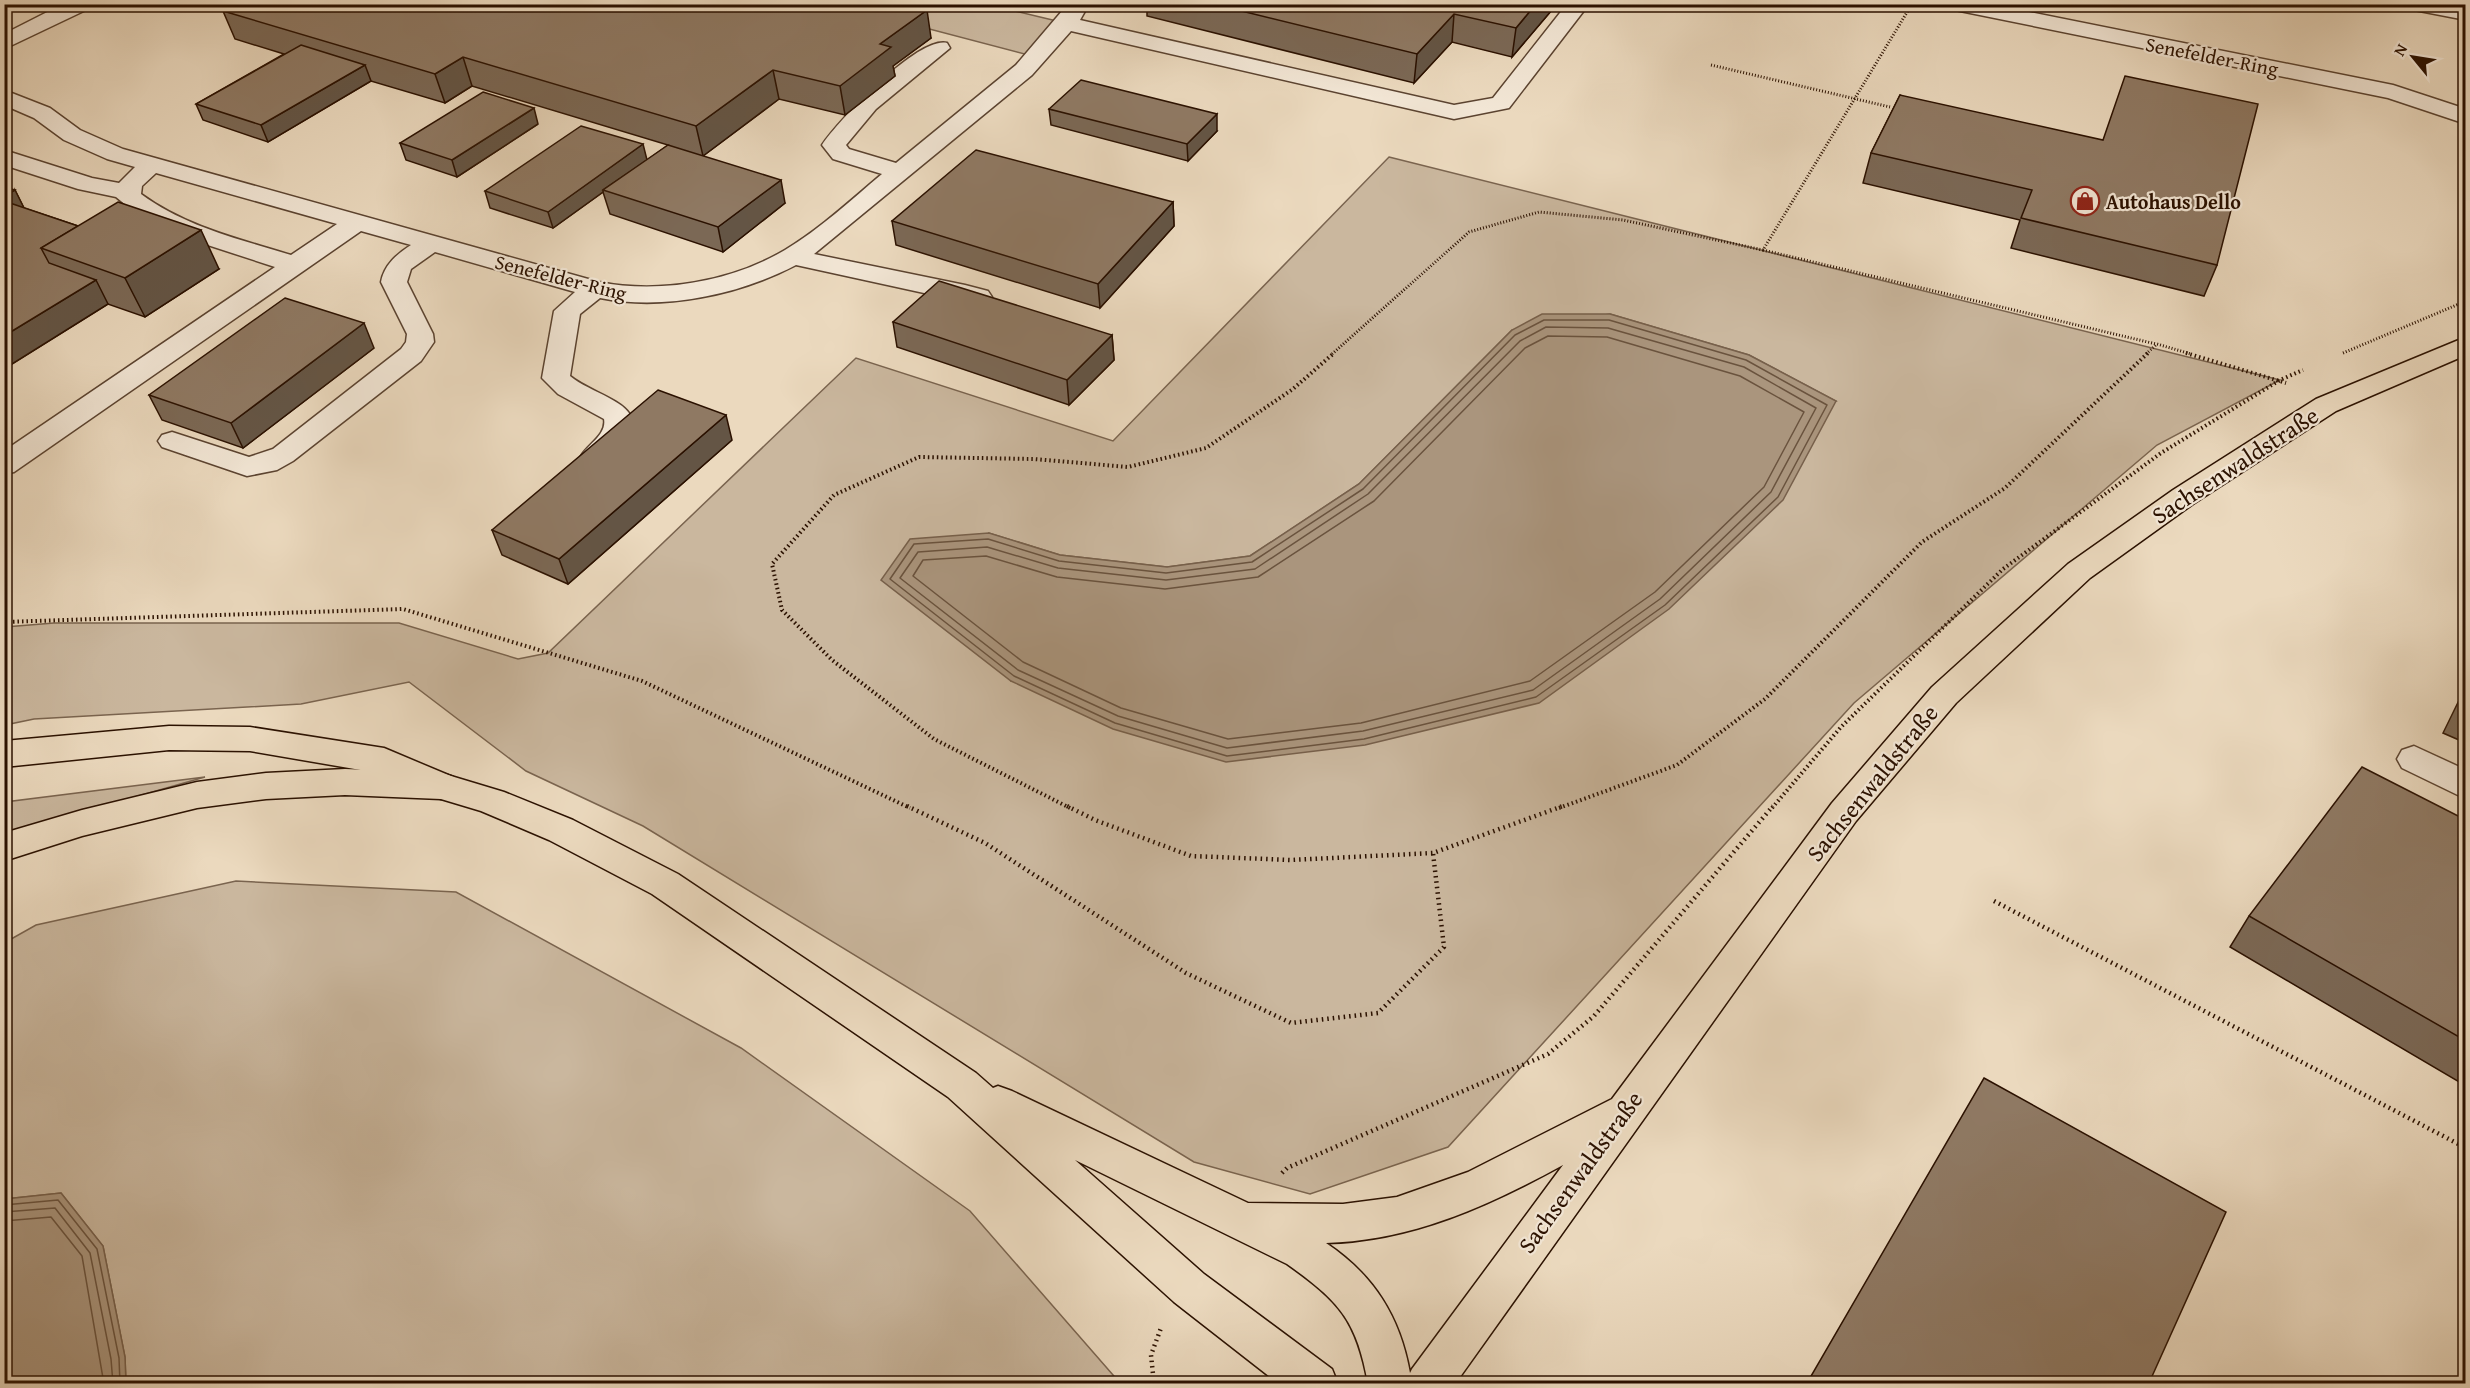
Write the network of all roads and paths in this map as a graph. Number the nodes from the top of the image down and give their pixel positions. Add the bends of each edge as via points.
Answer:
1 (80, 4) edge
2 (1579, 4) edge
3 (1912, 4) edge
4 (1955, 4) edge
5 (2417, 4) edge
6 (1992, 8) edge
7 (1072, 14) edge
8 (2466, 14) edge
9 (4, 43) edge
10 (939, 48) dead end
11 (1711, 65) dead end
12 (4, 97) edge
13 (1855, 98) junction
14 (1890, 107) dead end
15 (2466, 117) edge
16 (4, 157) edge
17 (152, 164) junction
18 (900, 172) junction
19 (129, 192) junction
20 (357, 222) junction
21 (431, 243) junction
22 (1763, 250) junction
23 (793, 256) junction
24 (295, 265) junction
25 (595, 289) junction
26 (2466, 301) edge
27 (999, 303) edge
28 (2157, 344) junction
29 (2466, 345) edge
30 (2335, 357) dead end
31 (2313, 366) dead end
32 (2280, 380) junction
33 (2326, 405) junction
34 (172, 441) edge
35 (4, 465) edge
36 (572, 475) edge
37 (4, 622) edge
38 (4, 754) edge
39 (2414, 759) dead end
40 (441, 786) junction
41 (2466, 786) edge
42 (4, 847) edge
43 (1433, 853) junction
44 (1994, 901) dead end
45 (962, 1085) junction
46 (1624, 1111) junction
47 (2466, 1148) edge
48 (1242, 1221) junction
49 (1189, 1288) junction
50 (1154, 1383) edge
51 (1316, 1383) edge
52 (1390, 1383) edge
53 (1428, 1383) edge

1 - 9 street
2 - 7 street via 1501,103 1454,112
3 - 13 path
4 - 6 street, Senefelder-Ring
5 - 8 street
6 - 15 street, Senefelder-Ring via 2393,92
7 - 18 street, Senefelder-Ring via 1024,70
10 - 18 street via 866,108 834,145 841,154
11 - 13 path
12 - 17 street, Senefelder-Ring via 42,113 72,135 114,154
13 - 14 path
13 - 22 path
16 - 19 street via 87,184
17 - 19 street via 130,184
17 - 20 street, Senefelder-Ring
18 - 23 street, Senefelder-Ring
19 - 24 street via 128,196 143,209 174,225
20 - 21 street, Senefelder-Ring
20 - 24 street
21 - 25 street, Senefelder-Ring
21 - 34 street via 394,274 394,282 420,334 420,342 411,356 284,455 247,467
22 - 28 path
22 - 43 path via 1623,220 1539,212 1469,232 1293,389 1206,448 1128,467 1034,459 919,458 834,495 772,564 782,610 832,660 934,739 1095,820 1191,856 1291,860
23 - 25 street, Senefelder-Ring via 714,286 625,295
23 - 27 street via 825,266 944,285
24 - 35 street
25 - 36 street via 567,311 556,378 564,388 608,406 616,413 620,425 615,440
26 - 30 path
28 - 32 path
28 - 43 path via 2005,488 1922,542 1765,699 1677,765
29 - 33 main road, Sachsenwaldstraße
31 - 32 path
32 - 33 path
32 - 48 path via 2161,453 2002,569 1841,727 1594,1016 1548,1054 1287,1168
33 - 46 main road, Sachsenwaldstraße via 2183,496 2079,571 1944,695 1844,812
37 - 43 path via 404,609 642,681 985,843 1186,973 1291,1023 1378,1013 1444,947
38 - 40 main road via 169,738 250,739 384,761
39 - 41 street
40 - 42 main road via 345,782 197,795
40 - 45 main road via 492,801 561,830 665,884
44 - 47 path
45 - 48 main road
45 - 49 main road
46 - 48 main road via 1510,1172 1396,1216 1343,1223
46 - 53 main road, Sachsenwaldstraße
48 - 52 main road via 1333,1270 1355,1294 1373,1318 1385,1346
49 - 50 path via 1156,1336 1149,1360
49 - 51 main road

